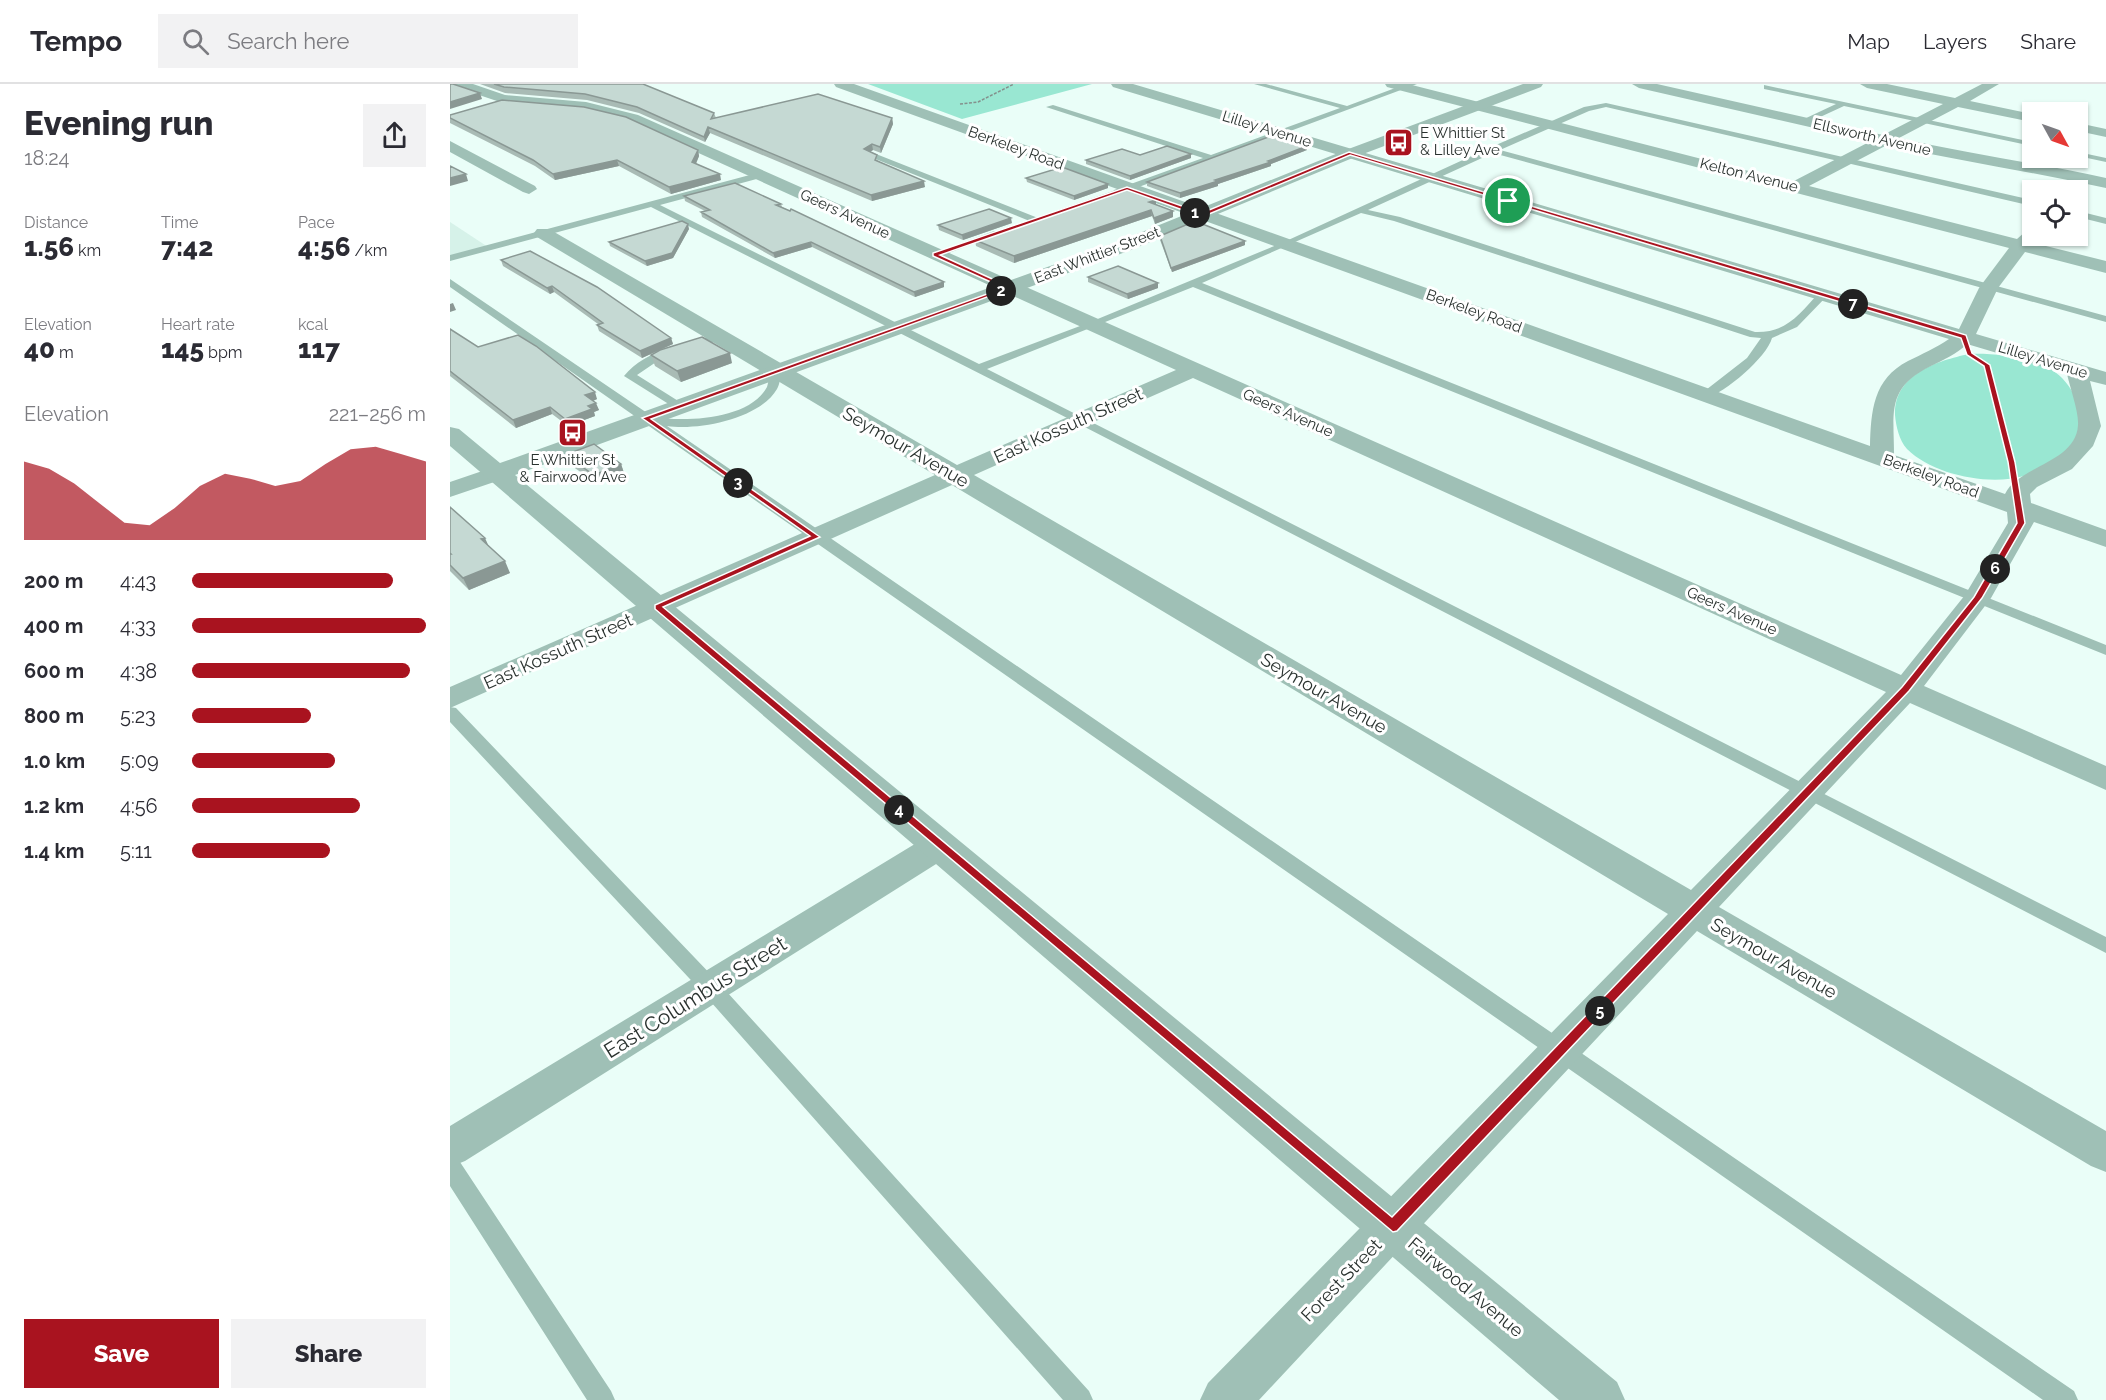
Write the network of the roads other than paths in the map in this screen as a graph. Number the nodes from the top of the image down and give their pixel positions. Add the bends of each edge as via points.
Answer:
1 (460, 84) edge
2 (841, 84) edge
3 (1118, 84) edge
4 (1258, 84) edge
5 (1536, 84) edge
6 (1639, 84) edge
7 (1867, 84) edge
8 (1992, 84) edge
9 (1403, 85) edge
10 (1767, 87) dead end
11 (503, 99) junction
12 (1957, 102) junction
13 (1842, 104) junction
14 (1474, 105) junction
15 (1050, 107) dead end
16 (478, 108) edge
17 (1347, 108) junction
18 (2022, 116) edge
19 (1922, 121) junction
20 (1805, 122) junction
21 (1551, 125) junction
22 (2088, 129) edge
23 (1276, 132) junction
24 (2106, 133) edge
25 (1885, 140) junction
26 (2022, 142) edge
27 (450, 146) edge
28 (1492, 150) junction
29 (871, 154) edge
30 (1349, 154) junction
31 (2088, 156) edge
32 (1209, 157) junction
33 (1847, 159) junction
34 (2106, 160) edge
35 (761, 175) junction
36 (1429, 178) junction
37 (2104, 181) edge
38 (1794, 187) junction
39 (1127, 188) junction
40 (529, 189) dead end
41 (2088, 190) edge
42 (1107, 195) edge
43 (2022, 201) edge
44 (652, 204) junction
45 (1359, 210) junction
46 (1202, 215) junction
47 (1046, 216) edge
48 (2088, 216) edge
49 (1035, 220) junction
50 (2106, 221) edge
51 (1024, 224) edge
52 (1002, 232) edge
53 (543, 233) junction
54 (2022, 239) edge
55 (1287, 244) junction
56 (2022, 244) edge
57 (2045, 246) edge
58 (935, 255) junction
59 (450, 258) edge
60 (2106, 267) edge
61 (450, 282) edge
62 (1192, 283) junction
63 (1990, 286) junction
64 (1009, 288) junction
65 (1823, 295) junction
66 (2106, 320) edge
67 (1092, 325) junction
68 (895, 328) junction
69 (720, 337) junction
70 (1767, 337) junction
71 (1964, 337) junction
72 (975, 369) junction
73 (1193, 370) junction
74 (2077, 370) junction
75 (776, 371) junction
76 (2106, 379) edge
77 (1706, 394) junction
78 (679, 406) junction
79 (645, 418) junction
80 (1081, 420) junction
81 (450, 434) edge
82 (1882, 458) junction
83 (497, 473) junction
84 (954, 476) junction
85 (450, 490) edge
86 (2017, 500) junction
87 (816, 537) junction
88 (2106, 539) edge
89 (1977, 598) junction
90 (658, 607) junction
91 (2106, 650) edge
92 (1906, 689) junction
93 (450, 698) edge
94 (450, 712) edge
95 (2106, 779) edge
96 (1807, 792) junction
97 (940, 845) junction
98 (1695, 912) junction
99 (2106, 946) edge
100 (710, 987) junction
101 (1561, 1052) junction
102 (450, 1148) edge
103 (2106, 1153) edge
104 (450, 1166) edge
105 (1393, 1226) junction
106 (602, 1400) edge
107 (1080, 1400) edge
108 (1225, 1400) edge
109 (1599, 1400) edge
110 (2065, 1400) edge

1 - 11 street, Geers Avenue
2 - 39 street, Berkeley Road
3 - 23 street, Lilley Avenue
4 - 17 lane
5 - 14 street, East Whittier Street
6 - 20 street, Ellsworth Avenue
7 - 12 street
8 - 12 street
9 - 14 street, Kelton Avenue
9 - 17 lane
10 - 13 lane
11 - 16 street
11 - 35 street, Geers Avenue via 585,106 633,118
12 - 18 street
12 - 19 street
13 - 19 lane
13 - 20 lane
14 - 21 street, Kelton Avenue
14 - 30 street, East Whittier Street
15 - 32 lane
17 - 23 lane
19 - 25 street
19 - 26 lane
20 - 25 street, Ellsworth Avenue
21 - 28 lane
21 - 33 lane via 1606,105
21 - 38 street, Kelton Avenue
22 - 24 street
23 - 30 street, Lilley Avenue
23 - 32 lane
25 - 33 street
25 - 37 street, Ellsworth Avenue
27 - 40 street
28 - 36 lane
28 - 63 lane
29 - 49 lane
30 - 36 street, Lilley Avenue
30 - 46 street, East Whittier Street
31 - 34 lane
32 - 39 lane
33 - 38 street
33 - 43 lane
35 - 44 lane
35 - 58 street, Geers Avenue
36 - 45 lane
36 - 65 street, Lilley Avenue
37 - 41 street
38 - 54 street, Kelton Avenue
39 - 42 lane
39 - 46 street, Berkeley Road
44 - 53 lane
44 - 68 lane
45 - 55 lane
45 - 70 lane
46 - 55 street, Berkeley Road
46 - 64 street, East Whittier Street
47 - 49 lane
48 - 50 lane
49 - 51 lane
52 - 58 lane
53 - 59 lane
53 - 69 street, Seymour Avenue
55 - 62 lane
55 - 77 street, Berkeley Road
56 - 63 street
57 - 60 street, Kelton Avenue
58 - 64 street, Geers Avenue
61 - 79 lane
62 - 67 lane
62 - 89 lane
63 - 66 lane
63 - 71 street
64 - 67 street, Geers Avenue
64 - 68 street, East Whittier Street
65 - 70 lane via 1788,330
65 - 71 street, Lilley Avenue
67 - 72 lane
67 - 73 street, Geers Avenue
68 - 72 lane
68 - 75 street, East Whittier Street
69 - 75 street, Seymour Avenue
69 - 78 lane via 653,358 635,368 630,376
70 - 77 lane via 1758,353
71 - 74 street, Lilley Avenue
71 - 82 street via 1942,353 1913,366 1892,384 1884,405
72 - 80 lane
73 - 80 street, East Kossuth Street
73 - 92 street, Geers Avenue
74 - 76 street, Lilley Avenue
74 - 86 street via 2090,426 2081,446 2064,464 2028,482
75 - 78 street, East Whittier Street
75 - 79 lane via 772,388 754,406 718,420 676,424
75 - 84 street, Seymour Avenue
77 - 82 street, Berkeley Road
78 - 79 street, East Whittier Street
79 - 83 street, East Whittier Street
79 - 87 lane
80 - 84 street, East Kossuth Street
80 - 96 lane
81 - 83 street, Fairwood Avenue
82 - 86 street, Berkeley Road
83 - 85 street, East Whittier Street
83 - 90 street, Fairwood Avenue
84 - 87 street, East Kossuth Street
84 - 98 street, Seymour Avenue
86 - 88 street, Berkeley Road
86 - 89 street, Forest Street via 2021,523
87 - 90 street, East Kossuth Street
87 - 101 lane
89 - 91 lane
89 - 92 street, Forest Street
90 - 93 street, East Kossuth Street
90 - 97 street, Fairwood Avenue
92 - 95 street, Geers Avenue
92 - 96 street, Forest Street
94 - 100 lane
96 - 98 street, Forest Street
96 - 99 lane
97 - 100 street, East Columbus Street
97 - 105 street, Fairwood Avenue
98 - 101 street, Forest Street
98 - 103 street, Seymour Avenue
100 - 102 street, East Columbus Street
100 - 107 lane
101 - 105 street, Forest Street
101 - 110 lane
104 - 106 lane
105 - 108 street, Forest Street
105 - 109 street, Fairwood Avenue

